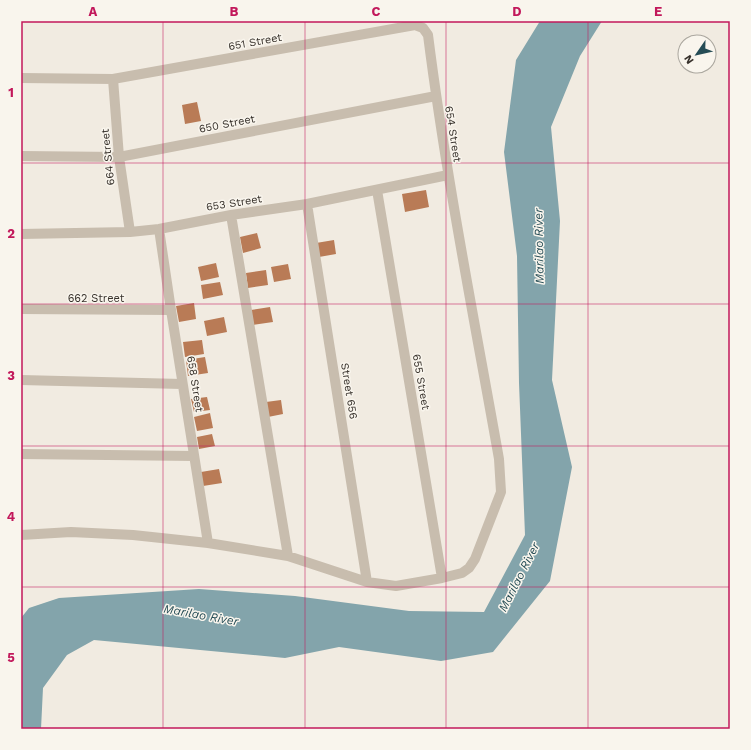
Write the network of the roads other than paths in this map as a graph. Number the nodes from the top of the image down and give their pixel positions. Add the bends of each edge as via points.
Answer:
1 (21, 78) edge
2 (113, 79) junction
3 (436, 96) junction
4 (21, 156) edge
5 (119, 157) junction
6 (448, 175) junction
7 (377, 190) junction
8 (307, 204) junction
9 (232, 215) junction
10 (159, 229) junction
11 (130, 232) junction
12 (21, 234) edge
13 (21, 309) edge
14 (171, 310) junction
15 (21, 380) edge
16 (182, 384) junction
17 (21, 454) edge
18 (194, 456) junction
19 (21, 535) edge
20 (208, 542) junction
21 (288, 556) junction
22 (442, 578) junction
23 (367, 582) junction

1 - 2 street, 651 Street
2 - 3 street, 651 Street via 415,25 423,28 428,35
2 - 5 street, 664 Street
3 - 5 street, 650 Street
3 - 6 street, 654 Street
4 - 5 street, 650 Street
5 - 11 street, 664 Street
6 - 7 street, 653 Street
6 - 22 street, 654 Street via 498,451 501,492 469,568 462,573
7 - 8 street, 653 Street
7 - 22 street, 655 Street
8 - 9 street, 653 Street
8 - 23 street, Street 656
9 - 10 street, 653 Street
9 - 21 street
10 - 11 street, 653 Street
10 - 14 street, 658 Street
11 - 12 street, 653 Street
13 - 14 street, 662 Street
14 - 16 street, 658 Street
15 - 16 street
16 - 18 street, 658 Street
17 - 18 street
18 - 20 street, 658 Street
19 - 20 street, 654 Street via 71,532
20 - 21 street, 654 Street
21 - 23 street, 654 Street
22 - 23 street, 654 Street via 396,586

